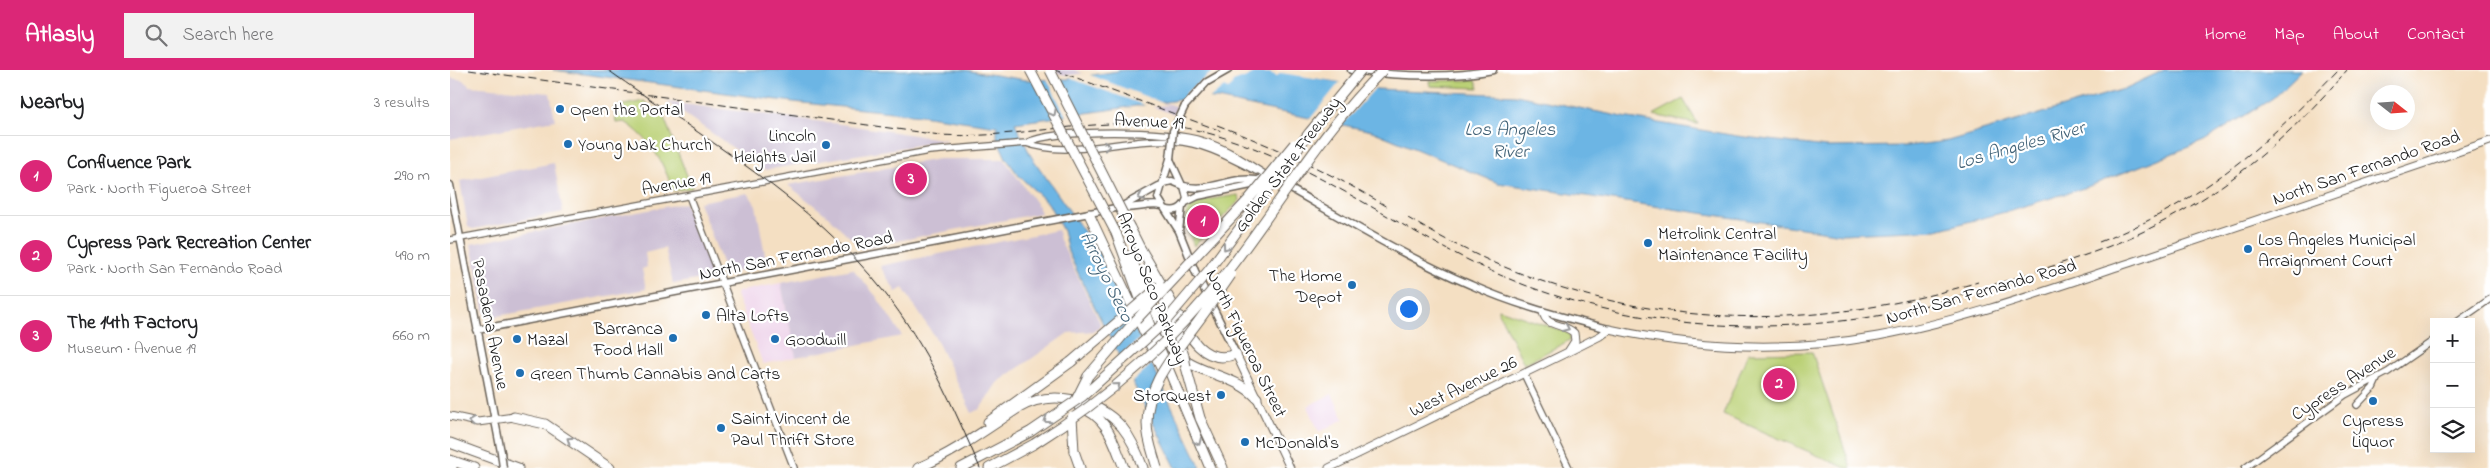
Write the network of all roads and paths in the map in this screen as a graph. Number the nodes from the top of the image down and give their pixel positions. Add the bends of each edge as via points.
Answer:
1 (1030, 70) edge
2 (1050, 70) edge
3 (1228, 70) edge
4 (1351, 70) edge
5 (1361, 70) edge
6 (1383, 70) edge
7 (1493, 70) edge
8 (1349, 82) junction
9 (2490, 141) edge
10 (1026, 144) junction
11 (1170, 159) junction
12 (1265, 175) junction
13 (1256, 180) junction
14 (1182, 184) junction
15 (450, 185) edge
16 (1161, 185) junction
17 (689, 196) junction
18 (1184, 204) junction
19 (1121, 207) junction
20 (1163, 207) junction
21 (1089, 214) junction
22 (1257, 230) junction
23 (1179, 231) junction
24 (1117, 233) junction
25 (460, 238) junction
26 (450, 240) edge
27 (1206, 243) junction
28 (1139, 246) junction
29 (723, 284) junction
30 (2490, 299) edge
31 (1543, 312) junction
32 (2463, 318) edge
33 (1609, 329) junction
34 (477, 330) junction
35 (2430, 343) edge
36 (1568, 352) junction
37 (1236, 354) junction
38 (1524, 374) junction
39 (2379, 377) junction
40 (1257, 398) junction
41 (2358, 405) dead end
42 (1012, 414) junction
43 (450, 416) edge
44 (514, 416) joint
45 (495, 421) junction
46 (1191, 427) junction
47 (450, 443) edge
48 (450, 460) edge
49 (474, 468) edge
50 (503, 468) edge
51 (518, 468) edge
52 (610, 468) edge
53 (794, 468) edge
54 (917, 468) edge
55 (961, 468) edge
56 (989, 468) edge
57 (1080, 468) edge
58 (1124, 468) edge
59 (1143, 468) edge
60 (1157, 468) edge
61 (1210, 468) edge
62 (1223, 468) edge
63 (1290, 468) edge
64 (1329, 468) edge
65 (1569, 468) edge
66 (2245, 468) edge

1 -> 24 highway, Arroyo Seco Parkway, bridge
2 - 28 highway, Arroyo Seco Parkway, bridge
3 - 11 main road, bridge via 1198,91 1180,113 1173,130
4 - 7 main road via 1439,74
5 - 8 highway, Golden State Freeway, bridge
6 - 22 highway, Golden State Freeway, bridge via 1332,127
8 - 27 highway, bridge via 1323,106 1260,186
8 -> 55 highway, Golden State Freeway, bridge via 1209,270 1165,322 1083,396 1030,432
9 - 33 main road, North San Fernando Road via 2094,274 1935,323 1877,336 1817,343 1742,346 1687,343
10 -> 12 street, Avenue 19 via 1038,148 1059,148 1174,141 1216,151
10 - 12 street, Avenue 19 via 1034,139 1108,133 1192,138 1232,153
10 - 17 street, Avenue 19 via 929,151
11 - 14 main road
11 - 16 main road
12 - 13 main road
12 - 31 main road, North San Fernando Road via 1421,262 1479,289
13 - 14 main road via 1200,188
13 - 18 main road via 1251,185 1198,196
14 - 16 main road via 1172,180
14 - 18 main road via 1187,194
15 - 25 main road, Pasadena Avenue
16 -> 19 main road, North San Fernando Road
16 - 20 main road via 1158,198
17 - 25 street, Avenue 19
17 - 29 street
18 - 20 main road via 1174,210
18 - 23 main road, North Figueroa Street
19 - 20 main road, North San Fernando Road via 1130,209 1151,204
19 - 21 main road, North San Fernando Road
20 - 23 main road, North Figueroa Street
21 - 29 main road, North San Fernando Road
21 - 46 highway
56 -> 22 highway, Golden State Freeway, bridge via 1034,444 1094,404 1159,348 1204,300
22 - 60 highway, bridge via 1241,261 1154,386 1147,424
23 - 37 main road, North Figueroa Street
24 - 40 highway via 1176,355 1244,385
24 - 46 highway, Arroyo Seco Parkway
25 - 26 street, Avenue 19
25 - 34 main road, Pasadena Avenue
27 - 54 highway, bridge via 1071,362 985,425
27 - 57 highway, bridge via 1088,376 1079,392 1071,429
28 - 37 highway via 1194,342 1219,357
28 - 62 highway, Arroyo Seco Parkway, bridge via 1174,323 1200,418
29 - 34 main road, North San Fernando Road
29 - 53 street
30 - 32 street
31 - 33 main road, North San Fernando Road
31 -> 36 main road via 1548,321 1574,333 1575,340
33 - 36 main road, West Avenue 26
34 - 45 main road, Pasadena Avenue
35 - 39 street, Cypress Avenue
36 - 38 main road, West Avenue 26
37 - 40 main road, North Figueroa Street
38 - 64 main road, West Avenue 26
38 - 65 street
39 - 41 street
39 - 66 street, Cypress Avenue via 2345,395
40 - 63 main road, North Figueroa Street
42 - 54 highway via 960,447
42 - 58 highway via 1031,406 1058,402 1083,408 1107,427
42 - 59 highway via 1043,400 1065,398 1088,403 1123,429
45 -> 43 main road via 478,422
44 - 45 main road
52 -> 44 highway via 545,424
45 - 50 main road, Pasadena Avenue, bridge
46 -> 61 highway, Arroyo Seco Parkway
47 - 51 highway
48 - 49 highway

